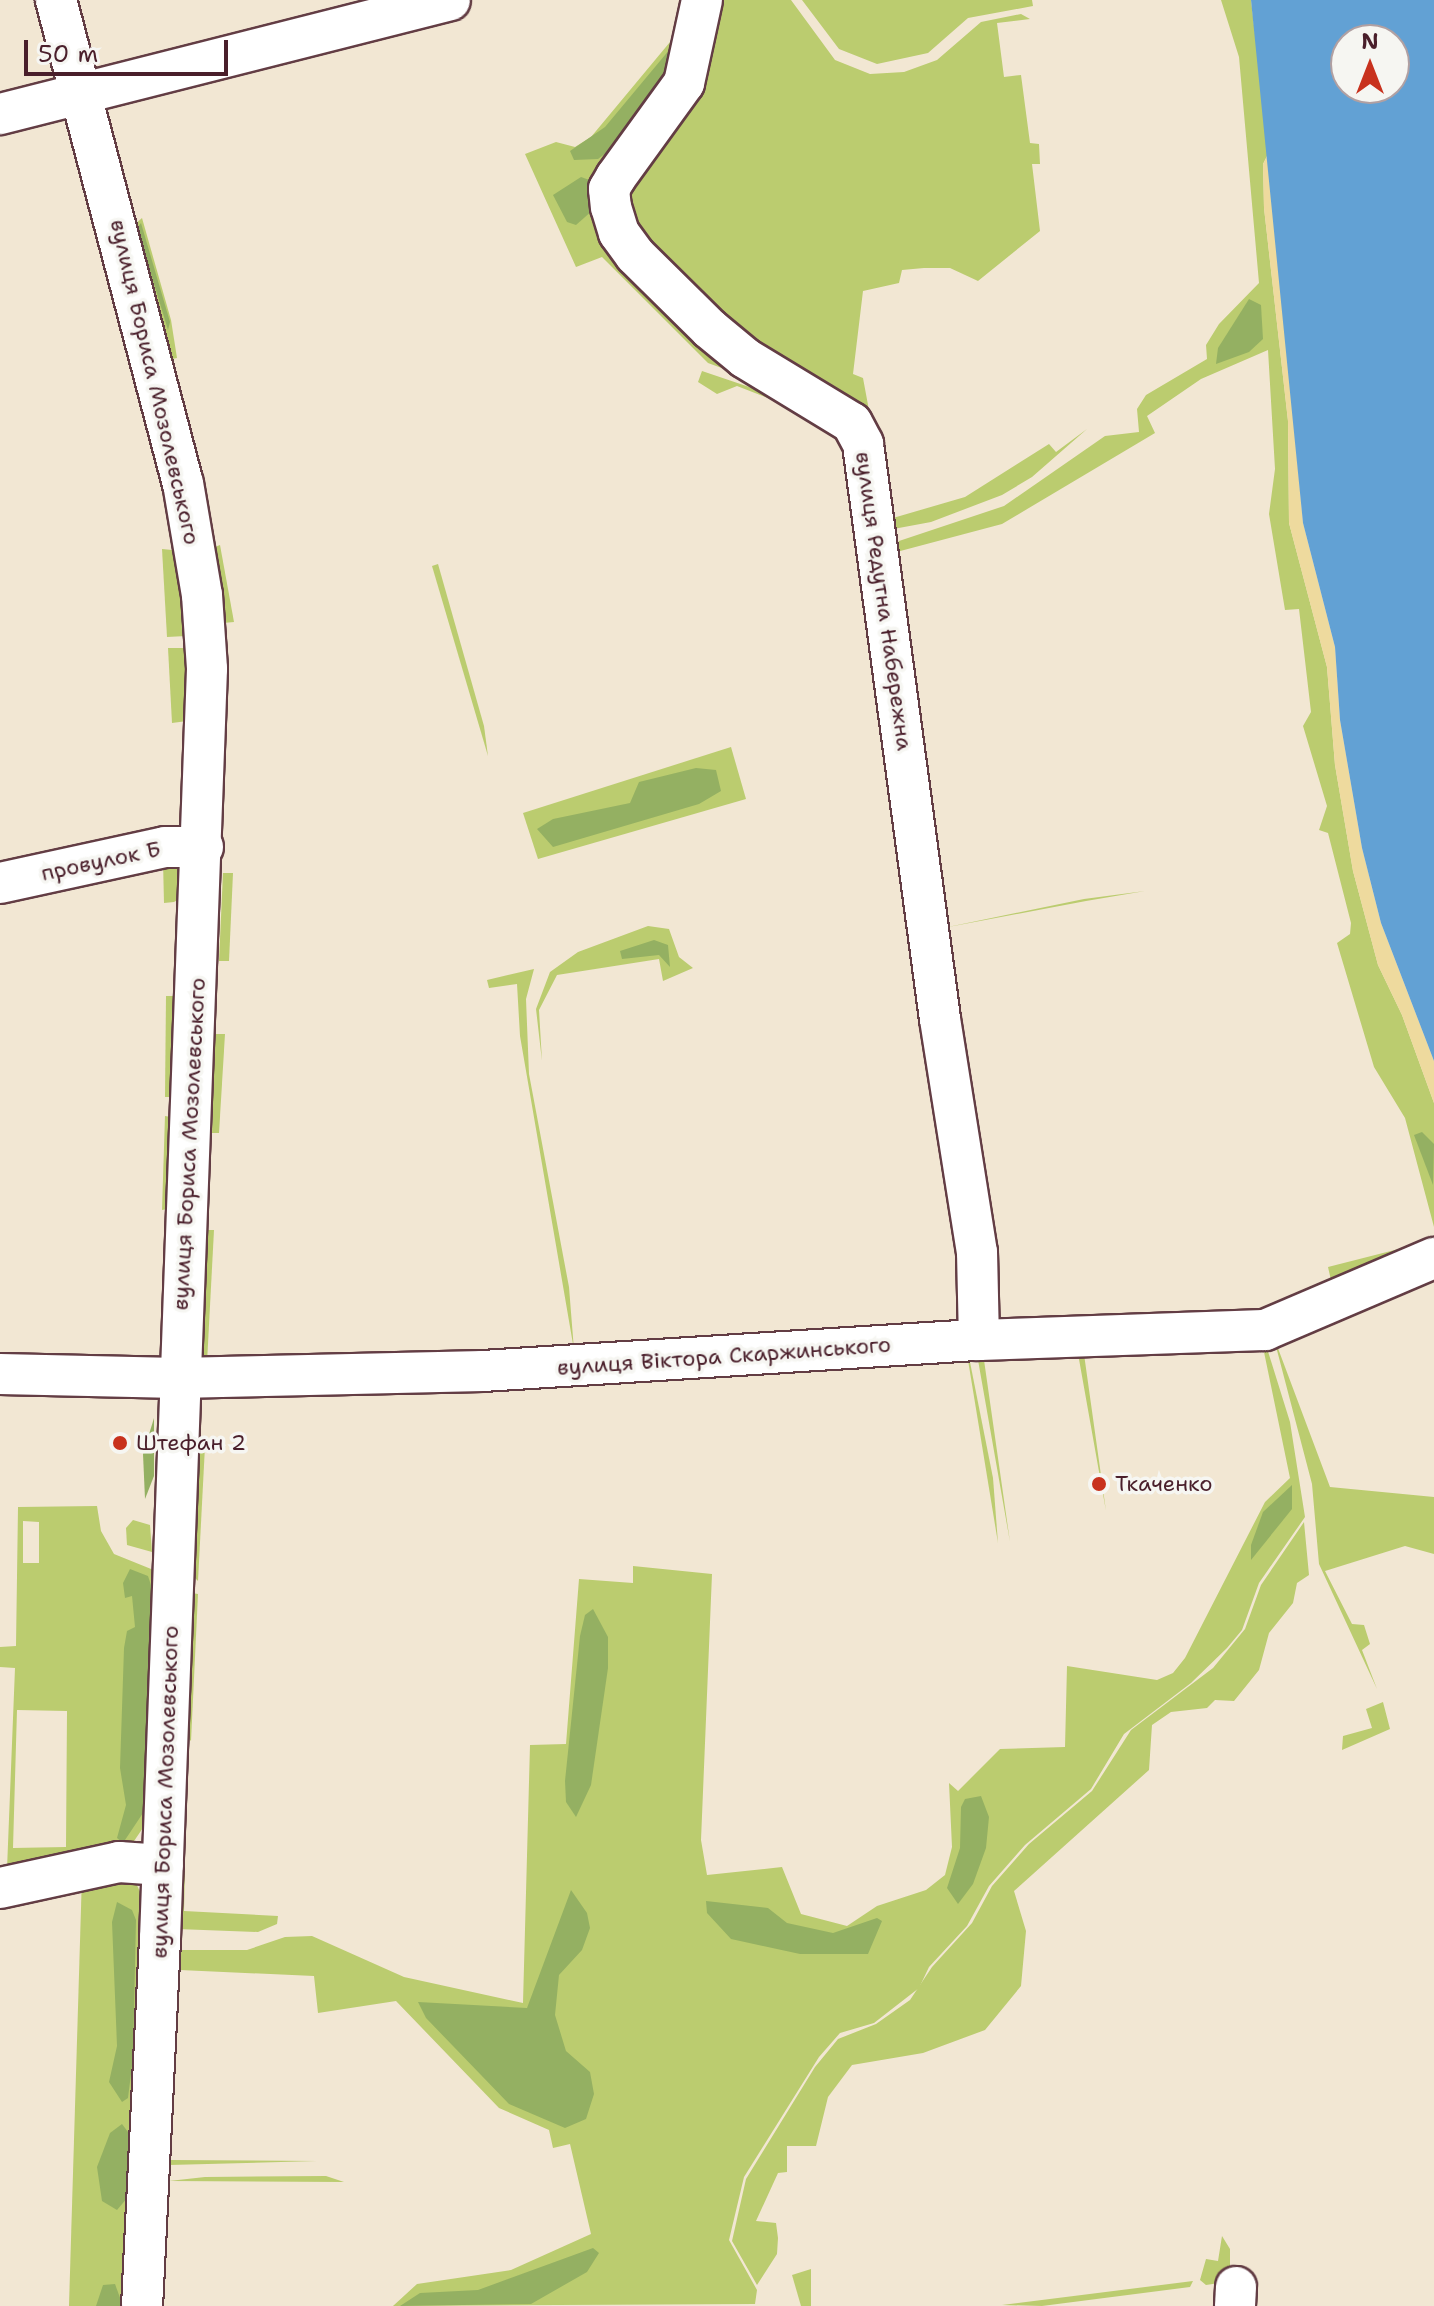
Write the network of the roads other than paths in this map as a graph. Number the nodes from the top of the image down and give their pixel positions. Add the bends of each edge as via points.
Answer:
1 (56, 0) edge
2 (450, 0) edge
3 (702, 0) edge
4 (83, 93) junction
5 (0, 114) edge
6 (203, 847) junction
7 (0, 883) edge
8 (1434, 1258) edge
9 (979, 1340) junction
10 (0, 1374) edge
11 (178, 1378) junction
12 (163, 1865) junction
13 (0, 1888) edge
14 (142, 2306) edge

1 - 4 street, вулиця Бориса Мозолевського
2 - 4 street
3 - 9 street, вулиця Редутна Набережна via 684,83 616,177 609,189 611,207 619,233 635,255 710,329 745,358 852,423 863,444 977,1252
4 - 5 street
4 - 6 street, вулиця Бориса Мозолевського via 194,538 207,669
6 - 7 street, провулок Б via 165,847
6 - 11 street, вулиця Бориса Мозолевського
8 - 9 street, вулиця Віктора Скаржинського via 1265,1330
9 - 11 street, вулиця Віктора Скаржинського via 483,1371
10 - 11 street, вулиця Віктора Скаржинського
11 - 12 street, вулиця Бориса Мозолевського
12 - 13 street via 119,1862
12 - 14 street, вулиця Бориса Мозолевського

